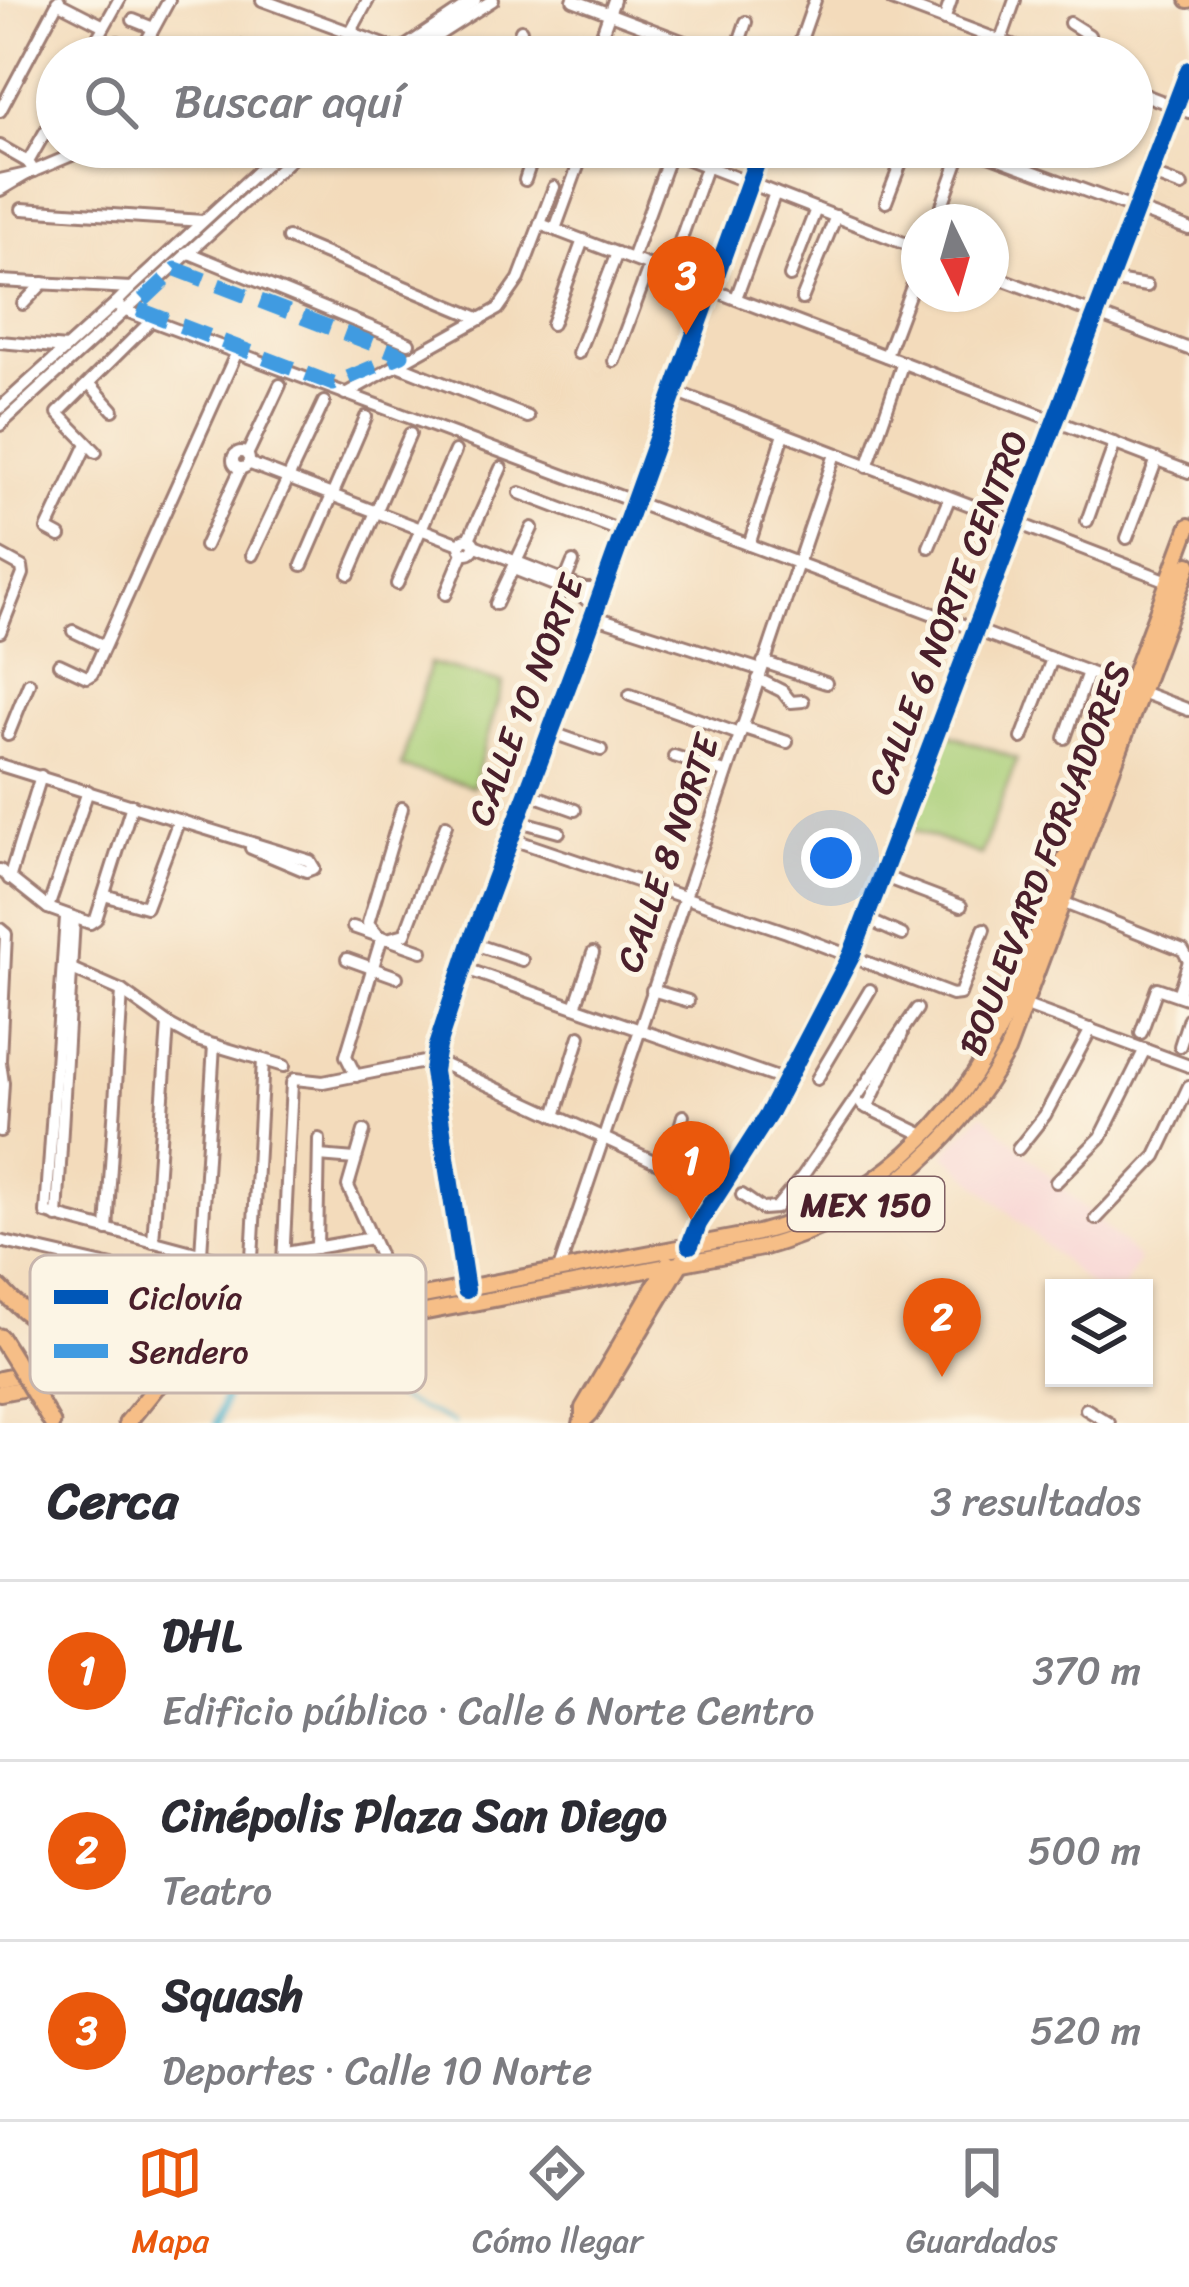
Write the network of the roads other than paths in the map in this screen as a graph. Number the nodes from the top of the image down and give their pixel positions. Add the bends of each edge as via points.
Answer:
1 (119, 0) edge
2 (262, 0) edge
3 (368, 0) edge
4 (475, 0) edge
5 (493, 0) edge
6 (573, 0) edge
7 (614, 0) edge
8 (815, 0) edge
9 (892, 0) edge
10 (951, 0) edge
11 (1016, 0) edge
12 (57, 1) edge
13 (166, 1) edge
14 (914, 4) edge
15 (610, 14) junction
16 (133, 20) dead end
17 (944, 20) junction
18 (746, 22) dead end
19 (1070, 23) dead end
20 (104, 26) junction
21 (153, 28) junction
22 (521, 30) dead end
23 (657, 32) junction
24 (350, 33) junction
25 (39, 36) edge
26 (99, 36) edge
27 (149, 36) edge
28 (357, 36) edge
29 (426, 36) edge
30 (432, 36) edge
31 (519, 36) edge
32 (602, 36) edge
33 (656, 36) edge
34 (668, 36) edge
35 (741, 36) edge
36 (802, 36) edge
37 (987, 36) edge
38 (1003, 36) edge
39 (1090, 36) edge
40 (36, 42) edge
41 (1189, 70) edge
42 (1153, 98) edge
43 (1175, 106) junction
44 (0, 111) edge
45 (1189, 112) edge
46 (0, 146) edge
47 (36, 156) edge
48 (1153, 166) edge
49 (36, 167) edge
50 (261, 168) edge
51 (281, 168) edge
52 (529, 168) edge
53 (577, 168) edge
54 (665, 168) edge
55 (706, 168) edge
56 (714, 168) edge
57 (754, 168) edge
58 (899, 168) edge
59 (957, 168) edge
60 (1022, 168) edge
61 (1152, 168) edge
62 (30, 169) junction
63 (1150, 174) junction
64 (0, 180) edge
65 (525, 180) dead end
66 (749, 182) junction
67 (1182, 186) dead end
68 (554, 187) dead end
69 (0, 190) edge
70 (776, 193) junction
71 (886, 202) dead end
72 (943, 204) edge
73 (22, 209) dead end
74 (816, 209) junction
75 (1136, 210) junction
76 (836, 216) junction
77 (203, 221) junction
78 (540, 224) junction
79 (555, 229) junction
80 (1189, 229) edge
81 (288, 238) dead end
82 (583, 240) junction
83 (901, 242) edge
84 (679, 244) dead end
85 (187, 252) junction
86 (617, 253) junction
87 (632, 259) junction
88 (650, 266) junction
89 (790, 277) dead end
90 (1109, 280) junction
91 (0, 281) edge
92 (1009, 281) edge
93 (43, 283) junction
94 (1147, 286) dead end
95 (131, 287) junction
96 (711, 289) junction
97 (736, 298) junction
98 (802, 299) dead end
99 (23, 304) dead end
100 (121, 307) junction
101 (902, 312) edge
102 (1097, 312) junction
103 (481, 320) junction
104 (150, 322) junction
105 (552, 324) dead end
106 (0, 342) edge
107 (409, 343) dead end
108 (66, 348) junction
109 (1189, 349) edge
110 (578, 353) dead end
111 (120, 354) junction
112 (236, 354) junction
113 (886, 356) junction
114 (614, 361) dead end
115 (903, 362) junction
116 (130, 365) dead end
117 (400, 366) junction
118 (89, 383) junction
119 (280, 386) dead end
120 (673, 391) junction
121 (345, 394) junction
122 (324, 402) dead end
123 (0, 408) edge
124 (112, 410) dead end
125 (528, 417) dead end
126 (366, 418) dead end
127 (1056, 421) junction
128 (0, 425) edge
129 (410, 434) dead end
130 (784, 434) junction
131 (1115, 443) junction
132 (455, 451) dead end
133 (835, 454) junction
134 (1157, 459) junction
135 (245, 462) junction
136 (867, 466) junction
137 (501, 468) dead end
138 (1189, 472) edge
139 (287, 479) junction
140 (520, 493) dead end
141 (331, 496) junction
142 (950, 499) junction
143 (634, 501) junction
144 (375, 512) junction
145 (1087, 521) dead end
146 (1016, 525) junction
147 (1189, 526) edge
148 (532, 528) dead end
149 (420, 530) junction
150 (622, 532) junction
151 (60, 536) dead end
152 (1127, 538) dead end
153 (749, 544) junction
154 (205, 546) dead end
155 (468, 546) junction
156 (929, 547) dead end
157 (0, 555) edge
158 (252, 555) dead end
159 (573, 562) dead end
160 (797, 562) junction
161 (1189, 564) edge
162 (302, 565) dead end
163 (514, 565) junction
164 (349, 574) dead end
165 (397, 584) dead end
166 (563, 584) junction
167 (1179, 585) edge
168 (603, 589) junction
169 (446, 594) dead end
170 (496, 604) dead end
171 (595, 612) junction
172 (550, 614) dead end
173 (976, 630) junction
174 (73, 631) dead end
175 (0, 632) edge
176 (104, 646) junction
177 (1052, 658) junction
178 (59, 664) dead end
179 (761, 670) junction
180 (1088, 673) junction
181 (29, 683) dead end
182 (826, 683) dead end
183 (1136, 690) junction
184 (630, 695) dead end
185 (803, 701) dead end
186 (1189, 710) edge
187 (0, 712) edge
188 (15, 717) junction
189 (740, 731) junction
190 (550, 732) junction
191 (8, 735) dead end
192 (1022, 738) dead end
193 (1066, 738) dead end
194 (787, 742) dead end
195 (602, 750) dead end
196 (674, 756) dead end
197 (0, 765) edge
198 (725, 772) junction
199 (41, 776) junction
200 (88, 791) junction
201 (527, 793) junction
202 (132, 805) junction
203 (402, 808) dead end
204 (574, 810) dead end
205 (179, 820) junction
206 (516, 820) junction
207 (446, 825) dead end
208 (559, 832) dead end
209 (232, 837) junction
210 (509, 838) junction
211 (5, 874) edge
212 (881, 876) junction
213 (104, 895) junction
214 (685, 897) junction
215 (1062, 902) junction
216 (961, 906) dead end
217 (48, 908) junction
218 (70, 918) junction
219 (866, 920) junction
220 (353, 927) dead end
221 (0, 929) edge
222 (984, 929) dead end
223 (902, 935) dead end
224 (385, 938) junction
225 (471, 943) junction
226 (422, 951) dead end
227 (593, 953) dead end
228 (851, 956) junction
229 (347, 959) dead end
230 (522, 960) dead end
231 (67, 967) junction
232 (372, 968) junction
233 (463, 968) junction
234 (397, 976) dead end
235 (652, 990) junction
236 (870, 990) dead end
237 (122, 991) junction
238 (1183, 997) edge
239 (688, 1001) dead end
240 (1019, 1003) junction
241 (575, 1007) junction
242 (916, 1009) dead end
243 (1189, 1018) edge
244 (168, 1024) junction
245 (814, 1025) junction
246 (638, 1029) junction
247 (1091, 1029) junction
248 (1141, 1033) dead end
249 (580, 1036) dead end
250 (841, 1038) junction
251 (214, 1045) junction
252 (1180, 1046) dead end
253 (1145, 1049) junction
254 (0, 1060) edge
255 (263, 1060) junction
256 (434, 1060) junction
257 (885, 1061) junction
258 (284, 1066) dead end
259 (1189, 1066) edge
260 (356, 1076) junction
261 (817, 1078) dead end
262 (787, 1081) junction
263 (1189, 1086) edge
264 (854, 1100) junction
265 (867, 1108) junction
266 (554, 1116) junction
267 (682, 1116) dead end
268 (0, 1131) edge
269 (364, 1131) dead end
270 (601, 1137) junction
271 (927, 1137) junction
272 (319, 1139) dead end
273 (1018, 1148) dead end
274 (320, 1156) junction
275 (355, 1159) junction
276 (669, 1167) junction
277 (1056, 1182) dead end
278 (719, 1191) junction
279 (742, 1195) dead end
280 (1096, 1219) dead end
281 (107, 1230) junction
282 (372, 1238) junction
283 (0, 1240) edge
284 (153, 1242) junction
285 (682, 1246) junction
286 (317, 1248) junction
287 (286, 1253) joint
288 (201, 1254) junction
289 (379, 1254) dead end
290 (64, 1255) edge
291 (207, 1255) edge
292 (247, 1255) edge
293 (674, 1265) junction
294 (558, 1272) junction
295 (0, 1288) edge
296 (466, 1290) junction
297 (426, 1297) edge
298 (426, 1313) edge
299 (30, 1317) edge
300 (0, 1337) edge
301 (30, 1372) edge
302 (0, 1379) edge
303 (30, 1386) edge
304 (30, 1387) edge
305 (0, 1393) edge
306 (34, 1393) edge
307 (150, 1393) edge
308 (1086, 1409) dead end
309 (582, 1422) edge
310 (1104, 1422) edge
311 (52, 1423) edge
312 (127, 1423) edge

1 - 20 street
2 - 24 street
3 - 24 street
4 - 29 street
5 - 30 street
6 - 15 street
7 - 15 street
8 - 36 street
9 - 14 street
10 - 17 street
11 - 38 street
12 - 20 street
12 - 25 street
13 - 21 street
14 - 17 street
15 - 23 street
15 - 32 street
16 - 21 street
17 - 37 street
18 - 35 street
19 - 39 street
20 - 26 street
21 - 27 street
22 - 31 street
23 - 33 street
23 - 34 street
24 - 28 street
40 - 44 street
41 - 43 street, CALLE 6 NORTE CENTRO
42 - 43 street
43 - 45 street
43 - 48 street, CALLE 6 NORTE CENTRO
46 - 62 street
47 - 62 street
49 - 62 street
50 - 77 street
51 - 85 street
52 - 65 street
53 - 79 street
54 - 87 street
55 - 84 street
56 - 66 street
57 - 66 street, CALLE 10 NORTE
58 - 71 street
59 - 72 street
60 - 75 street
61 - 63 street, CALLE 6 NORTE CENTRO
62 - 64 street
62 - 69 street
63 - 67 street
63 - 75 street, CALLE 6 NORTE CENTRO
66 - 70 street
66 - 96 street, CALLE 10 NORTE
68 - 78 street
70 - 74 street
70 - 97 street
73 - 77 street
74 - 76 street
74 - 89 street
75 - 80 street
75 - 90 street, CALLE 6 NORTE CENTRO
76 - 83 street
76 - 98 street
77 - 95 street
78 - 79 street
78 - 103 street via 510,294
79 - 82 street
81 - 103 street
82 - 86 street
82 - 105 street
85 - 100 street
85 - 107 street
86 - 87 street
86 - 110 street
87 - 88 street
88 - 96 street
88 - 114 street
90 - 94 street
90 - 102 street, CALLE 6 NORTE CENTRO
91 - 93 street
92 - 102 street
93 - 95 street
93 - 99 street
95 - 100 street
96 - 97 street
96 - 120 street, CALLE 10 NORTE
97 - 113 street
100 - 104 street
100 - 108 street
100 - 128 street
101 - 113 street
102 - 109 street
102 - 127 street, CALLE 6 NORTE CENTRO
103 - 117 street
104 - 111 street
104 - 112 street
106 - 108 street
108 - 123 street
111 - 116 street
111 - 118 street
112 - 121 street
112 - 176 street
113 - 115 street
115 - 127 street
115 - 136 street
117 - 121 street
117 - 125 street
118 - 124 street
118 - 151 street via 58,413 91,449 47,529
119 - 135 street
120 - 130 street
120 - 143 street, CALLE 10 NORTE
121 - 143 street
122 - 139 street
126 - 141 street
127 - 131 street
127 - 146 street, CALLE 6 NORTE CENTRO
129 - 144 street
130 - 133 street
130 - 153 street
131 - 134 street
131 - 145 street
132 - 149 street
133 - 136 street
133 - 160 street, CALLE 8 NORTE
134 - 138 street
134 - 152 street
135 - 139 street
135 - 154 street
136 - 142 street
137 - 155 street
139 - 141 street
139 - 158 street
140 - 150 street
141 - 144 street
141 - 162 street
142 - 146 street
142 - 156 street
143 - 150 street, CALLE 10 NORTE
143 - 153 street
144 - 149 street
144 - 164 street
146 - 167 street
146 - 173 street, CALLE 6 NORTE CENTRO
147 - 167 main road, BOULEVARD FORJADORES / MEX 150
148 - 163 street
149 - 155 street
149 - 165 street
150 - 168 street, CALLE 10 NORTE
153 - 160 street
155 - 163 street
155 - 169 street
157 - 175 street via 23,574
159 - 166 street
160 - 173 street
160 - 179 street, CALLE 8 NORTE
161 - 167 main road, BOULEVARD FORJADORES / MEX 150
163 - 166 street
163 - 170 street
166 - 168 street
166 - 171 street
166 - 172 street
167 - 183 main road, BOULEVARD FORJADORES / MEX 150
168 - 171 street, CALLE 10 NORTE
171 - 179 street
171 - 190 street, CALLE 10 NORTE
173 - 177 street
173 - 212 street, CALLE 6 NORTE CENTRO
174 - 176 street
176 - 178 street via 87,677
177 - 180 street
177 - 192 street
179 - 182 street
179 - 185 street via 790,702
179 - 189 street, CALLE 8 NORTE
180 - 183 street
180 - 193 street
181 - 188 street
183 - 186 street
183 - 215 main road, BOULEVARD FORJADORES / MEX 150
183 - 240 main road, BOULEVARD FORJADORES / MEX 150
184 - 189 street
187 - 188 street
188 - 191 street
189 - 194 street
189 - 198 street, CALLE 8 NORTE
190 - 195 street
190 - 201 street, CALLE 10 NORTE
196 - 198 street
197 - 199 street
198 - 214 street, CALLE 8 NORTE
199 - 200 street
199 - 211 street
200 - 202 street
200 - 217 street
201 - 204 street
201 - 206 street, CALLE 10 NORTE
202 - 205 street
202 - 213 street
203 - 224 street via 368,923
205 - 209 street
205 - 213 street via 146,907
206 - 208 street
206 - 210 street, CALLE 10 NORTE
207 - 224 street via 405,934
209 - 209 street via 306,871 314,868 310,861
210 - 214 street
210 - 225 street, CALLE 10 NORTE
211 - 217 street
212 - 216 street
212 - 219 street, CALLE 6 NORTE CENTRO
213 - 218 street via 93,922
214 - 228 street
214 - 235 street, CALLE 8 NORTE
215 - 238 street via 1183,950
215 - 240 main road, BOULEVARD FORJADORES / MEX 150
217 - 218 street
218 - 231 street
219 - 223 street
219 - 228 street, CALLE 6 NORTE CENTRO
220 - 224 street
221 - 254 street via 8,949
222 - 228 street via 956,996
224 - 226 street
224 - 232 street
225 - 230 street
225 - 233 street, CALLE 10 NORTE
227 - 241 street
228 - 245 street, CALLE 6 NORTE CENTRO
229 - 232 street
231 - 237 street
231 - 281 street via 52,1215
232 - 234 street
232 - 260 street via 346,1056
233 - 241 street
233 - 256 street, CALLE 10 NORTE
235 - 239 street
235 - 246 street, CALLE 8 NORTE
236 - 250 street
237 - 244 street
237 - 281 street
238 - 248 street via 1157,988
240 - 247 street
240 - 271 main road, BOULEVARD FORJADORES / MEX 150 via 968,1088
240 - 293 main road, BOULEVARD FORJADORES / MEX 150 via 1007,1051 975,1106 902,1180 795,1238
241 - 246 street
242 - 257 street
243 - 252 street
244 - 251 street
244 - 284 street
245 - 250 street
245 - 262 street, CALLE 6 NORTE CENTRO
246 - 262 street
246 - 270 street, CALLE 8 NORTE
247 - 253 street
247 - 273 street
249 - 266 street
250 - 261 street
251 - 255 street
251 - 288 street
253 - 259 street
253 - 277 street via 1101,1137
254 - 268 street
255 - 258 street
255 - 292 street
256 - 260 street
256 - 266 street
256 - 296 street, CALLE 10 NORTE
257 - 264 street
257 - 265 street
260 - 287 street via 292,1083
262 - 278 street, CALLE 6 NORTE CENTRO
263 - 280 street via 1156,1156
264 - 265 street
264 - 279 street via 776,1208 762,1210
265 - 271 street
266 - 270 street
267 - 276 street
269 - 275 street
270 - 276 street
270 - 294 street, CALLE 8 NORTE
271 - 285 main road, BOULEVARD FORJADORES / MEX 150 via 832,1206 791,1224
272 - 274 street
274 - 275 street
274 - 286 street
275 - 282 street via 348,1186
276 - 278 street
278 - 285 street, CALLE 6 NORTE CENTRO
281 - 284 street
282 - 286 street
282 - 289 street
283 - 290 street
284 - 288 street
285 - 293 main road
285 - 294 main road, MEX 150
286 - 287 street
288 - 291 street
293 - 298 main road, MEX 150
293 - 309 main road
294 - 296 main road, MEX 150
295 - 299 highway
296 - 297 main road, MEX 150
300 - 303 highway, bridge
301 - 302 main road, MEX 150
304 - 305 main road, MEX 150
306 - 311 highway, bridge
307 - 312 highway
308 - 310 street

